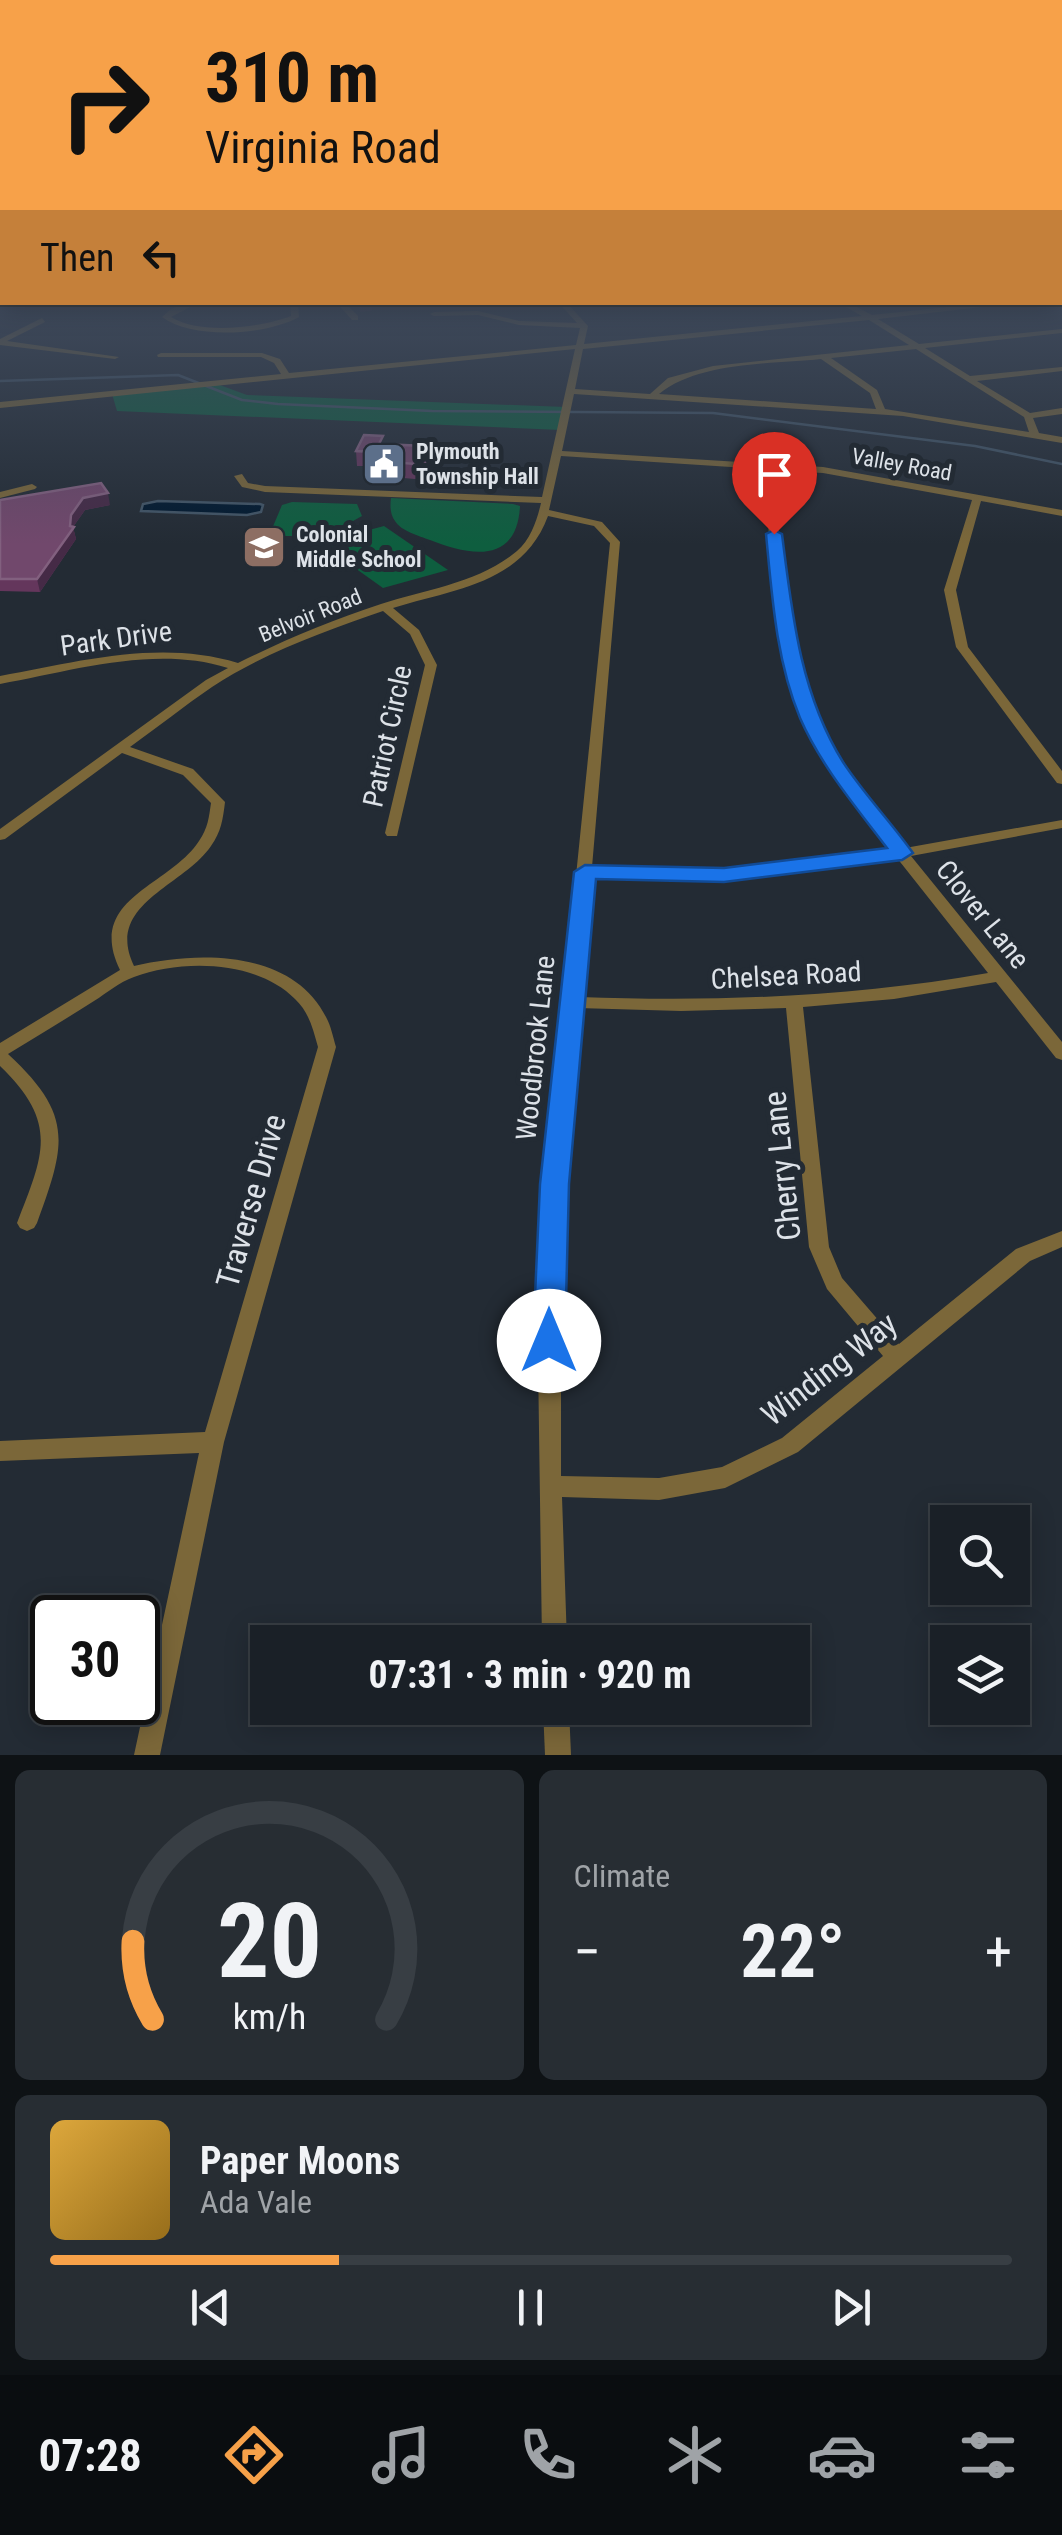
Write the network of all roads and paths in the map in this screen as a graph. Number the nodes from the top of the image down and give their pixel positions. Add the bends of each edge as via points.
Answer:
1 (249, 380) edge
2 (574, 380) edge
3 (671, 380) edge
4 (857, 380) edge
5 (969, 380) edge
6 (572, 391) junction
7 (652, 396) junction
8 (0, 405) edge
9 (881, 411) junction
10 (1062, 411) edge
11 (1028, 416) junction
12 (1035, 436) junction
13 (1062, 440) edge
14 (555, 452) junction
15 (766, 466) junction
16 (239, 476) dead end
17 (32, 487) dead end
18 (0, 495) edge
19 (977, 498) junction
20 (544, 506) junction
21 (1062, 513) edge
22 (385, 606) junction
23 (237, 667) junction
24 (0, 680) edge
25 (122, 749) junction
26 (1062, 780) edge
27 (1062, 824) edge
28 (392, 833) dead end
29 (0, 836) edge
30 (902, 853) junction
31 (585, 872) junction
32 (129, 972) junction
33 (1001, 976) junction
34 (572, 1002) junction
35 (794, 1003) junction
36 (0, 1054) edge
37 (1062, 1054) edge
38 (27, 1223) dead end
39 (1062, 1239) edge
40 (896, 1358) junction
41 (213, 1442) junction
42 (0, 1451) edge
43 (550, 1486) junction
44 (554, 1625) edge
45 (557, 1725) edge
46 (147, 1755) edge
47 (558, 1755) edge

1 - 8 street
2 - 6 street, Belvoir Road
3 - 7 street
4 - 9 street via 874,392
5 - 11 street
6 - 7 street
6 - 14 street, Belvoir Road
7 - 9 street
9 - 12 street
10 - 11 street
11 - 12 street
12 - 13 street
14 - 15 street, Valley Road
14 - 20 street, Belvoir Road
15 - 19 street, Valley Road
15 - 30 street, Clover Lane via 786,636 809,717 834,764
16 - 20 street, Woodbrook Lane via 245,485 265,489
17 - 18 street
19 - 21 street, Valley Road
19 - 26 street via 950,590 962,647
20 - 22 street, Belvoir Road via 533,542 506,565
20 - 31 street, Woodbrook Lane via 598,524 615,542
22 - 23 street, Belvoir Road
22 - 28 street, Patriot Circle via 415,632 432,665
23 - 24 street, Park Drive via 181,654
23 - 25 street, Belvoir Road
25 - 29 street, Belvoir Road
25 - 32 street via 188,772 218,802 219,815 208,846 125,918 117,946
27 - 30 street
30 - 31 street via 724,875
30 - 33 street, Clover Lane
31 - 34 street, Woodbrook Lane
32 - 36 street, Traverse Drive
32 - 41 street, Traverse Drive via 203,961 250,967 296,989 316,1009 324,1030 327,1047
33 - 35 street, Chelsea Road via 928,991
33 - 37 street, Clover Lane
34 - 35 street, Chelsea Road via 690,1008
34 - 43 street, Woodbrook Lane via 548,1305
35 - 40 street, Cherry Lane via 818,1246 834,1283
36 - 38 street via 50,1122 50,1162
39 - 40 street, Winding Way via 1023,1255
40 - 43 street, Winding Way via 790,1445 725,1477 659,1489
41 - 42 street
41 - 46 street, Traverse Drive
43 - 44 street, Woodbrook Lane
45 - 47 street

